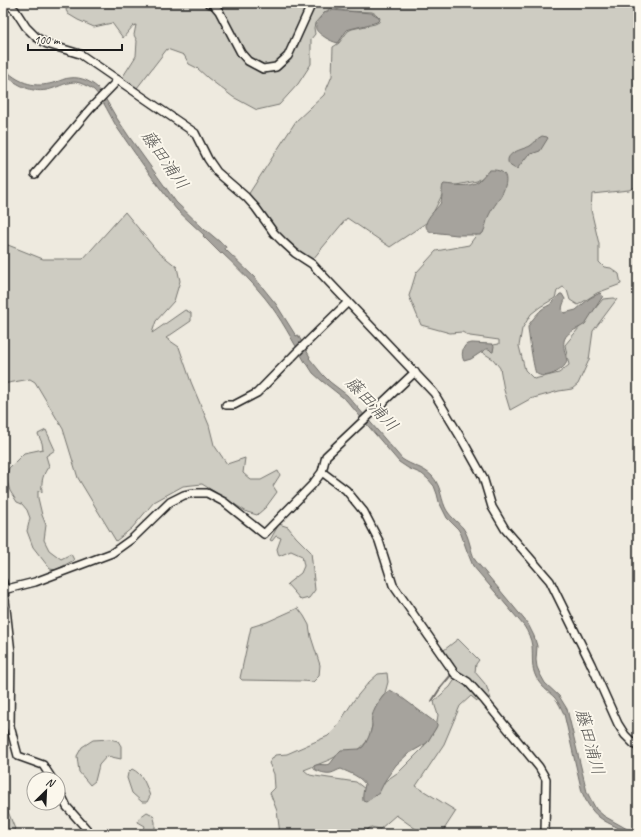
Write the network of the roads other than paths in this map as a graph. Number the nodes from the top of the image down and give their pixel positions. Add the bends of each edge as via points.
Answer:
1 (8, 3) edge
2 (208, 3) edge
3 (312, 3) edge
4 (118, 80) junction
5 (35, 174) dead end
6 (348, 302) junction
7 (415, 372) junction
8 (226, 405) dead end
9 (322, 472) junction
10 (3, 587) edge
11 (638, 747) edge
12 (46, 771) edge
13 (66, 805) edge
14 (91, 834) edge
15 (545, 834) edge

1 - 4 street via 36,37 47,44 80,54
2 - 3 street via 213,4 219,11 241,53 248,61 263,69 276,67 288,56
4 - 5 street via 90,108
4 - 6 street via 195,133 217,172 246,197 283,242 312,264
6 - 7 street
6 - 8 street via 257,393 234,406
7 - 9 street via 326,456
7 - 11 street via 434,393 464,443 483,477 492,507 505,528 550,581 618,724
9 - 10 street via 264,534 224,502 207,493 194,492 170,502 133,538 112,553 34,582
9 - 15 street via 346,490 364,512 378,541 393,585 455,674 468,682 539,767 546,779
10 - 12 street via 11,653 10,726 18,756 42,765
13 - 14 street

